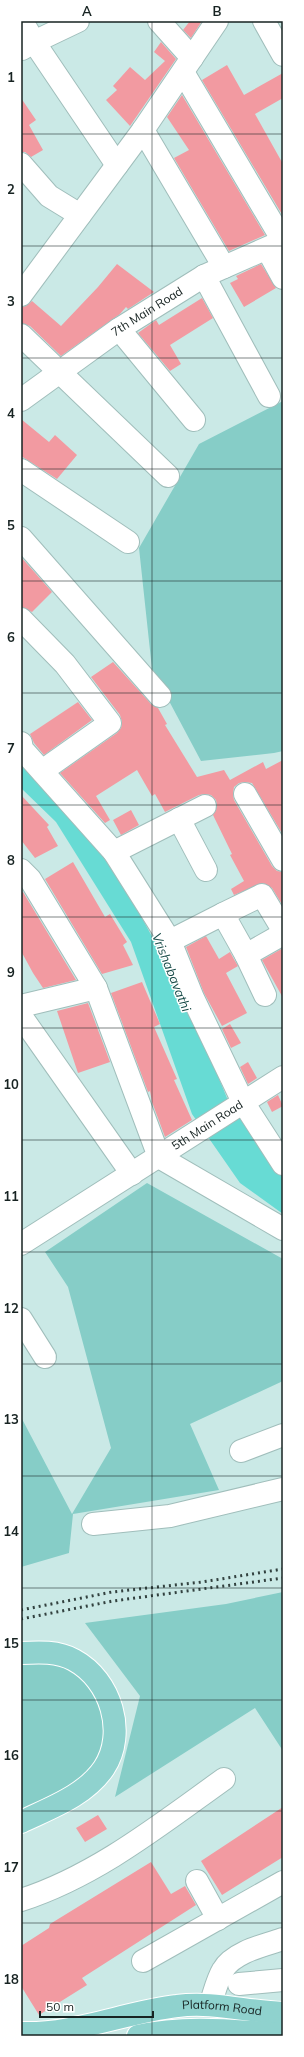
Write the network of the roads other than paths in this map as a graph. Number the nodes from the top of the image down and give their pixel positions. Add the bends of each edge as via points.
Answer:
1 (22, 21) edge
2 (78, 21) edge
3 (159, 21) edge
4 (217, 21) edge
5 (264, 21) edge
6 (27, 46) edge
7 (283, 55) edge
8 (188, 65) junction
9 (143, 130) junction
10 (21, 164) edge
11 (117, 165) junction
12 (80, 215) junction
13 (275, 245) edge
14 (224, 267) junction
15 (204, 276) junction
16 (283, 278) edge
17 (21, 295) edge
18 (119, 329) junction
19 (21, 335) edge
20 (60, 372) junction
21 (269, 396) dead end
22 (21, 400) edge
23 (194, 420) dead end
24 (21, 470) edge
25 (168, 476) dead end
26 (21, 538) edge
27 (128, 542) dead end
28 (21, 619) edge
29 (160, 696) dead end
30 (21, 743) edge
31 (42, 770) junction
32 (245, 794) dead end
33 (205, 806) dead end
34 (179, 819) junction
35 (114, 852) junction
36 (283, 860) edge
37 (21, 870) edge
38 (206, 870) dead end
39 (223, 914) junction
40 (283, 930) edge
41 (283, 934) edge
42 (170, 940) junction
43 (246, 955) junction
44 (96, 988) junction
45 (265, 995) dead end
46 (21, 1006) edge
47 (21, 1016) edge
48 (283, 1077) edge
49 (243, 1102) junction
50 (159, 1157) junction
51 (283, 1164) edge
52 (132, 1174) junction
53 (283, 1229) edge
54 (21, 1244) edge
55 (21, 1319) edge
56 (45, 1357) dead end
57 (283, 1435) edge
58 (241, 1451) dead end
59 (283, 1489) edge
60 (93, 1524) dead end
61 (21, 1653) edge
62 (224, 1779) dead end
63 (21, 1822) edge
64 (197, 1881) dead end
65 (283, 1882) edge
66 (21, 1900) edge
67 (218, 1919) junction
68 (283, 1939) edge
69 (143, 1961) dead end
70 (283, 1980) edge
71 (239, 1984) dead end
72 (210, 2005) junction
73 (283, 2013) edge
74 (21, 2034) edge
75 (283, 2034) edge
76 (138, 2036) edge

1 - 6 street
2 - 6 street
3 - 8 street
4 - 8 street
5 - 7 street
6 - 11 street
8 - 9 street
8 - 13 street
9 - 11 street
9 - 14 street
10 - 12 street via 49,196
11 - 12 street
12 - 17 street
13 - 14 street, 7th Main Road
13 - 16 street
14 - 15 street, 7th Main Road
15 - 18 street, 7th Main Road
15 - 21 street
18 - 20 street, 7th Main Road
18 - 23 street
19 - 20 street
20 - 22 street, 7th Main Road
20 - 25 street
24 - 27 street
26 - 29 street
28 - 31 street via 65,664 110,723
30 - 31 street via 22,749
31 - 35 street
32 - 36 street
33 - 34 street
34 - 35 street
34 - 38 street
35 - 42 street
37 - 44 street via 30,879
39 - 40 street via 262,895
39 - 42 street
39 - 43 street
41 - 43 street
42 - 49 street via 193,998
43 - 45 street
44 - 46 street
44 - 50 street
47 - 52 street
48 - 49 street, 5th Main Road
49 - 50 street, 5th Main Road
49 - 51 street
50 - 52 street, 5th Main Road
50 - 53 street
52 - 54 street, 5th Main Road
55 - 56 street
57 - 58 street
59 - 60 street via 170,1516
61 - 63 main road via 57,1654 74,1660 90,1671 103,1689 115,1721 115,1737 108,1760 97,1777 73,1796
62 - 66 street via 102,1863 65,1883
64 - 67 street
65 - 67 street
67 - 69 street
68 - 72 street via 242,1955 228,1964 222,1971
70 - 71 street
72 - 73 main road, Platform Road
72 - 74 main road, Platform Road via 172,2006 64,2031
75 - 76 main road via 175,2030

